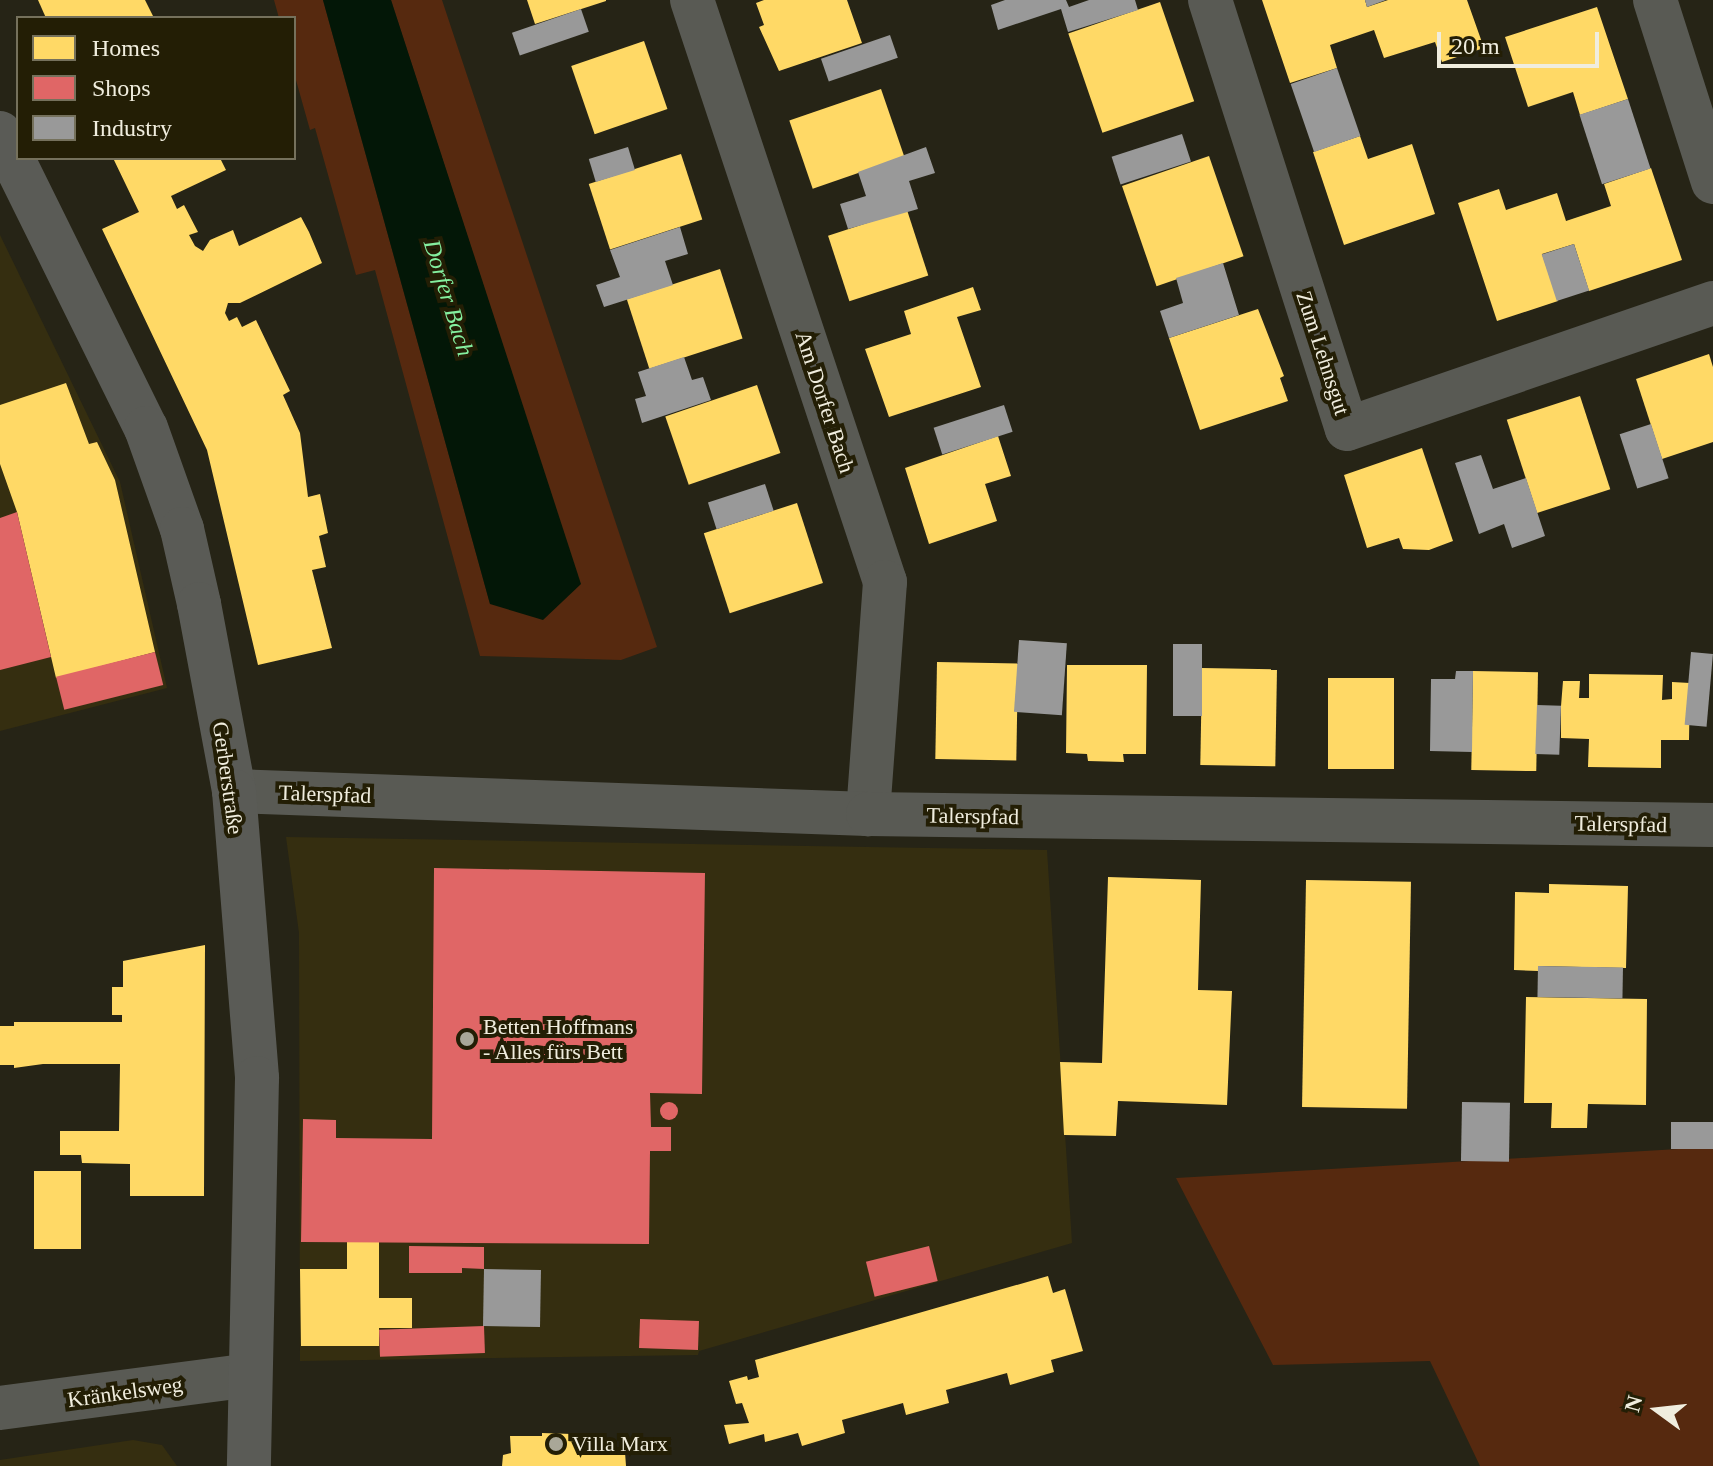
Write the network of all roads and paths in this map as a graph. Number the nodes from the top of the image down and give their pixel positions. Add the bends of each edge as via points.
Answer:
1 (692, 0) edge
2 (1210, 0) edge
3 (1655, 0) edge
4 (0, 133) edge
5 (1713, 182) edge
6 (1713, 303) edge
7 (234, 791) junction
8 (868, 814) junction
9 (1713, 825) edge
10 (249, 1375) junction
11 (0, 1408) edge
12 (249, 1466) edge

1 - 8 street, Am Dorfer Bach via 885,582
2 - 6 street, Zum Lehnsgut via 1347,429
3 - 5 street
4 - 7 street, Gerberstraße via 151,442 182,529
7 - 8 street, Talerspfad
7 - 10 street, Gerberstraße via 257,1089
8 - 9 street, Talerspfad
10 - 11 street, Kränkelsweg
10 - 12 street, Gerberstraße

